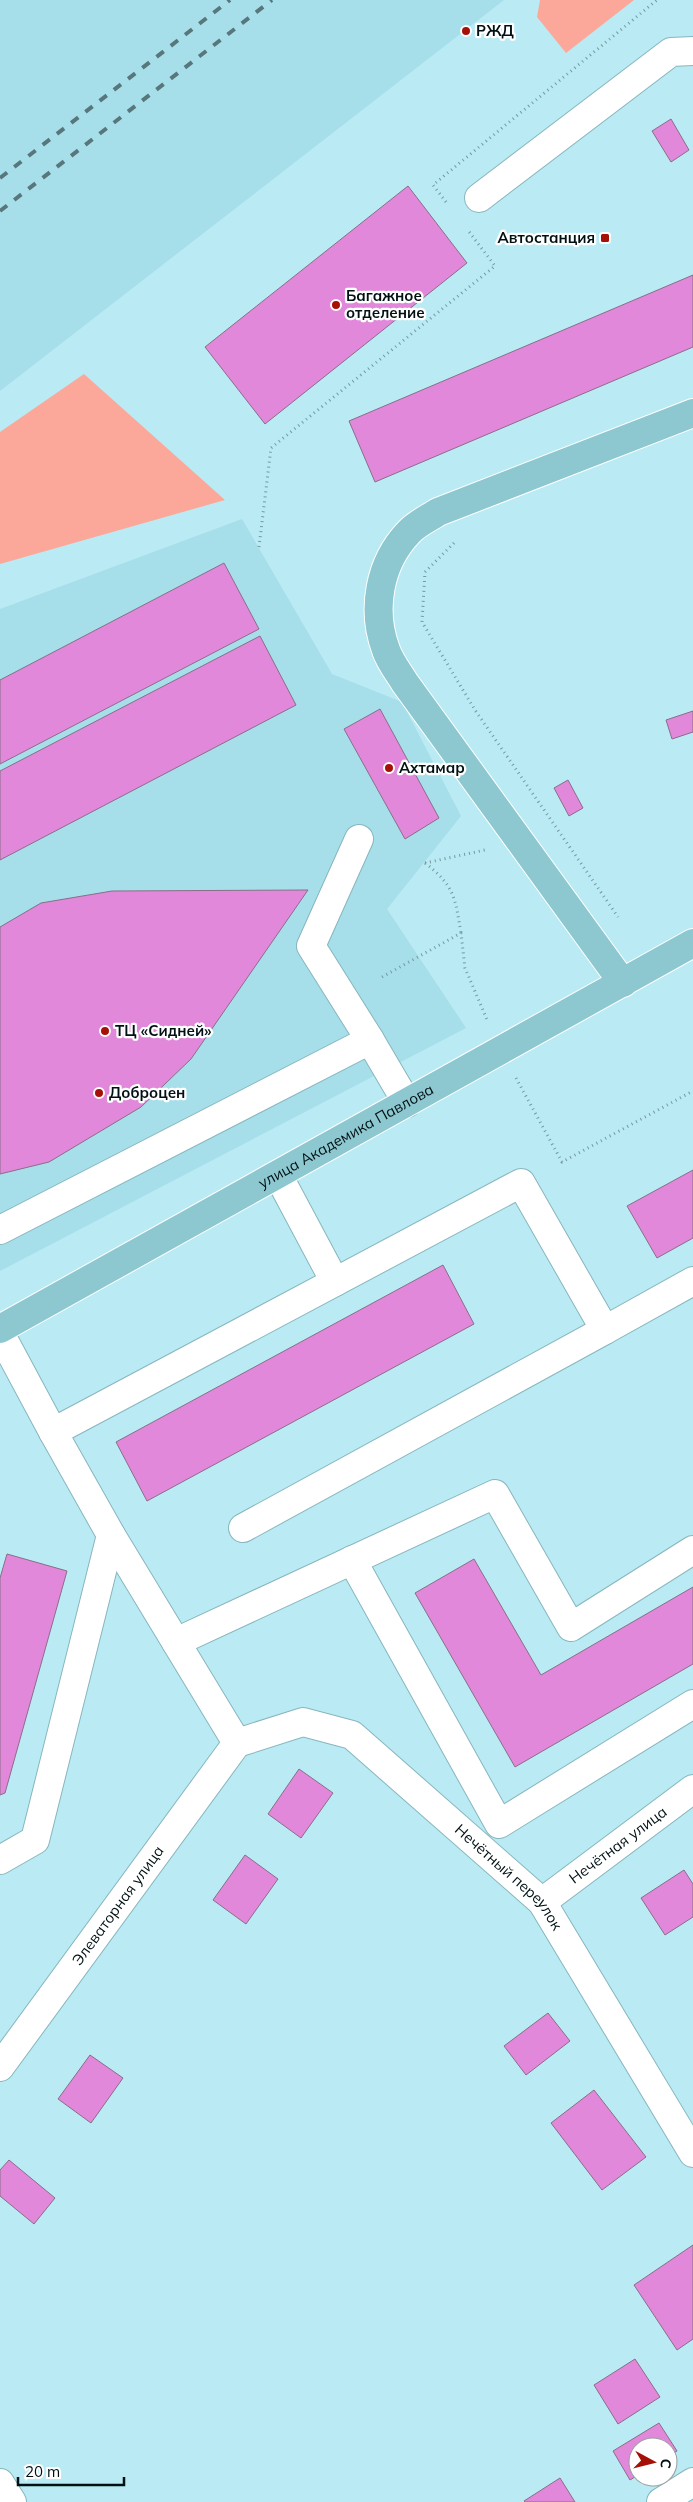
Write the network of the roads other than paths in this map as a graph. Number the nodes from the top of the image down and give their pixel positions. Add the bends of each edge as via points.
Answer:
1 (693, 51) edge
2 (479, 198) dead end
3 (693, 413) edge
4 (359, 839) dead end
5 (693, 943) edge
6 (623, 983) junction
7 (370, 1040) junction
8 (407, 1103) junction
9 (278, 1175) junction
10 (0, 1230) edge
11 (693, 1281) edge
12 (335, 1282) junction
13 (605, 1330) junction
14 (0, 1331) edge
15 (53, 1432) junction
16 (243, 1528) dead end
17 (111, 1535) junction
18 (693, 1550) edge
19 (352, 1560) junction
20 (176, 1642) junction
21 (693, 1704) edge
22 (237, 1743) junction
23 (693, 1789) edge
24 (0, 1860) edge
25 (542, 1902) junction
26 (0, 2067) edge
27 (693, 2152) edge
28 (693, 2482) edge
29 (0, 2483) edge
30 (12, 2502) edge
31 (661, 2502) edge

1 - 2 street via 671,52
3 - 6 main road via 438,512 410,531 390,557 379,590 378,622 386,652 405,683
4 - 7 street via 311,946
5 - 6 main road, улица Академика Павлова
6 - 8 main road, улица Академика Павлова
7 - 8 street
7 - 10 street
8 - 9 main road, улица Академика Павлова
9 - 12 street
9 - 14 main road, улица Академика Павлова
11 - 13 street
12 - 13 street via 521,1183
12 - 15 street
13 - 16 street
14 - 15 street
15 - 17 street
17 - 20 street
17 - 24 street via 35,1840
18 - 19 street via 571,1627 495,1494
19 - 20 street
19 - 21 street via 499,1824
20 - 22 street
22 - 25 street, Нечётный переулок via 303,1722 352,1734
22 - 26 street, Элеваторная улица
23 - 25 street, Нечётная улица
25 - 27 street, Нечётный переулок
28 - 31 street
29 - 30 street

